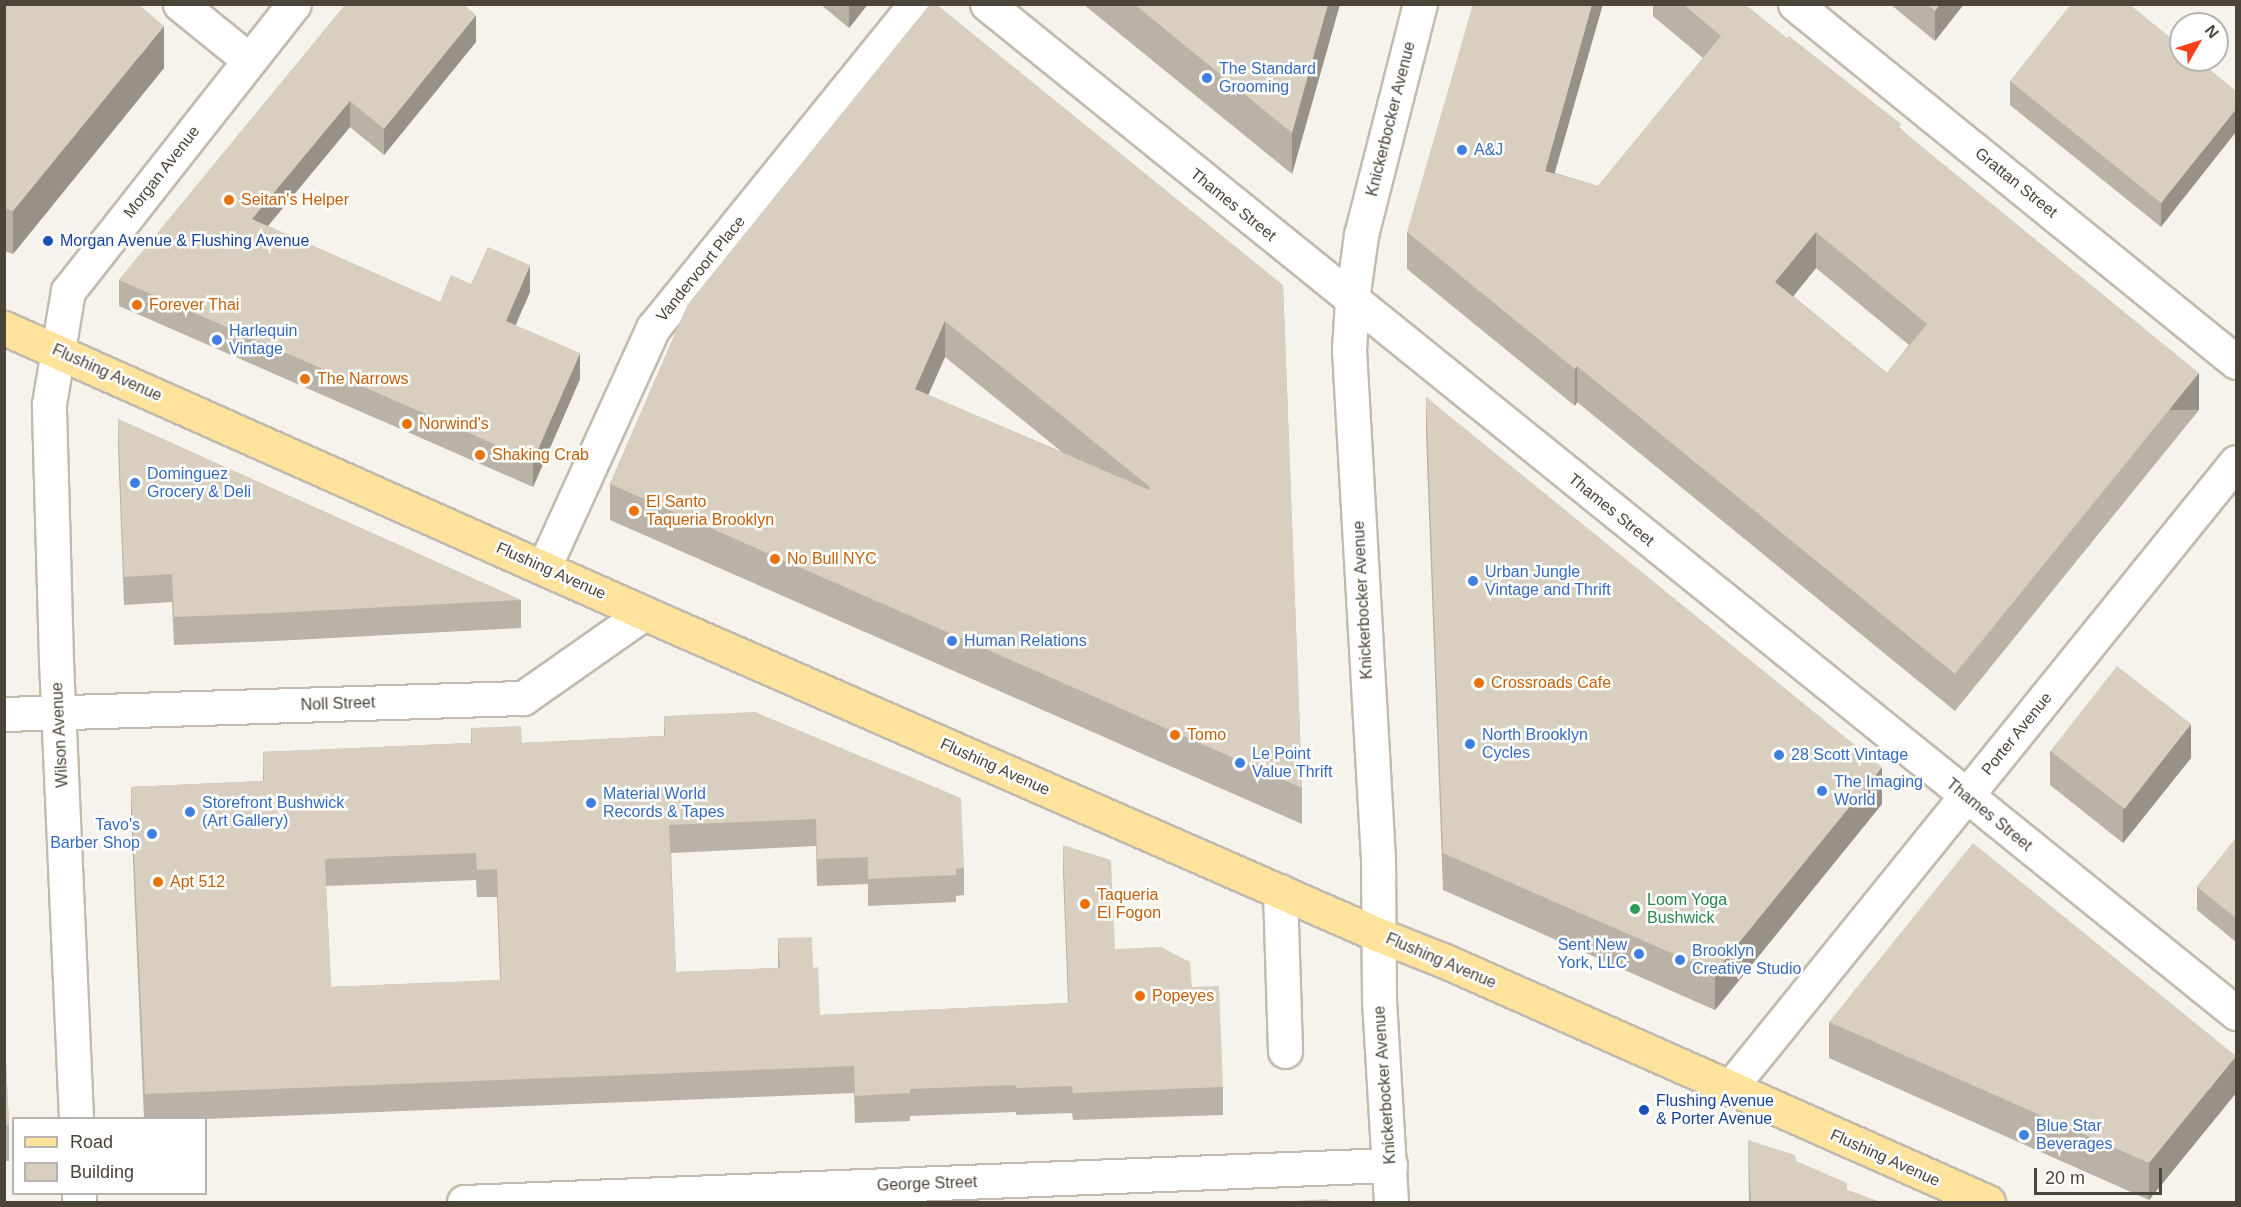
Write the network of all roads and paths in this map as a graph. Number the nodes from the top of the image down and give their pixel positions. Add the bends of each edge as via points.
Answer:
1 (294, 4) edge
2 (915, 4) edge
3 (987, 4) edge
4 (1420, 4) edge
5 (1795, 4) edge
6 (189, 12) edge
7 (249, 60) junction
8 (1352, 300) junction
9 (4, 328) edge
10 (58, 351) junction
11 (2236, 362) edge
12 (2236, 462) edge
13 (544, 567) junction
14 (644, 613) junction
15 (59, 712) junction
16 (4, 714) edge
17 (1966, 797) junction
18 (1280, 891) junction
19 (1379, 935) junction
20 (2236, 1012) edge
21 (1285, 1051) dead end
22 (1729, 1089) junction
23 (76, 1117) edge
24 (1390, 1165) junction
25 (464, 1203) edge
26 (1391, 1203) edge
27 (1988, 1203) edge

1 - 7 street, Morgan Avenue
2 - 13 street, Vandervoort Place via 653,328
3 - 8 street, Thames Street
4 - 8 street, Knickerbocker Avenue via 1361,235
5 - 11 street, Grattan Street
6 - 7 street
7 - 10 street, Morgan Avenue via 68,291
8 - 17 street, Thames Street
8 - 19 street, Knickerbocker Avenue via 1349,350
9 - 10 main road, Flushing Avenue
10 - 13 main road, Flushing Avenue
10 - 15 street, Wilson Avenue via 49,404
12 - 17 street, Porter Avenue
13 - 14 main road, Flushing Avenue
14 - 15 street, Noll Street via 524,698
14 - 18 main road, Flushing Avenue
15 - 16 street, Noll Street
15 - 23 street, Wilson Avenue
17 - 20 street, Thames Street
17 - 22 street, Porter Avenue
18 - 19 main road, Flushing Avenue
18 - 21 street
19 - 22 main road, Flushing Avenue
19 - 24 street, Knickerbocker Avenue via 1379,1000
22 - 27 main road, Flushing Avenue
24 - 25 street, George Street
24 - 26 street, Knickerbocker Avenue

